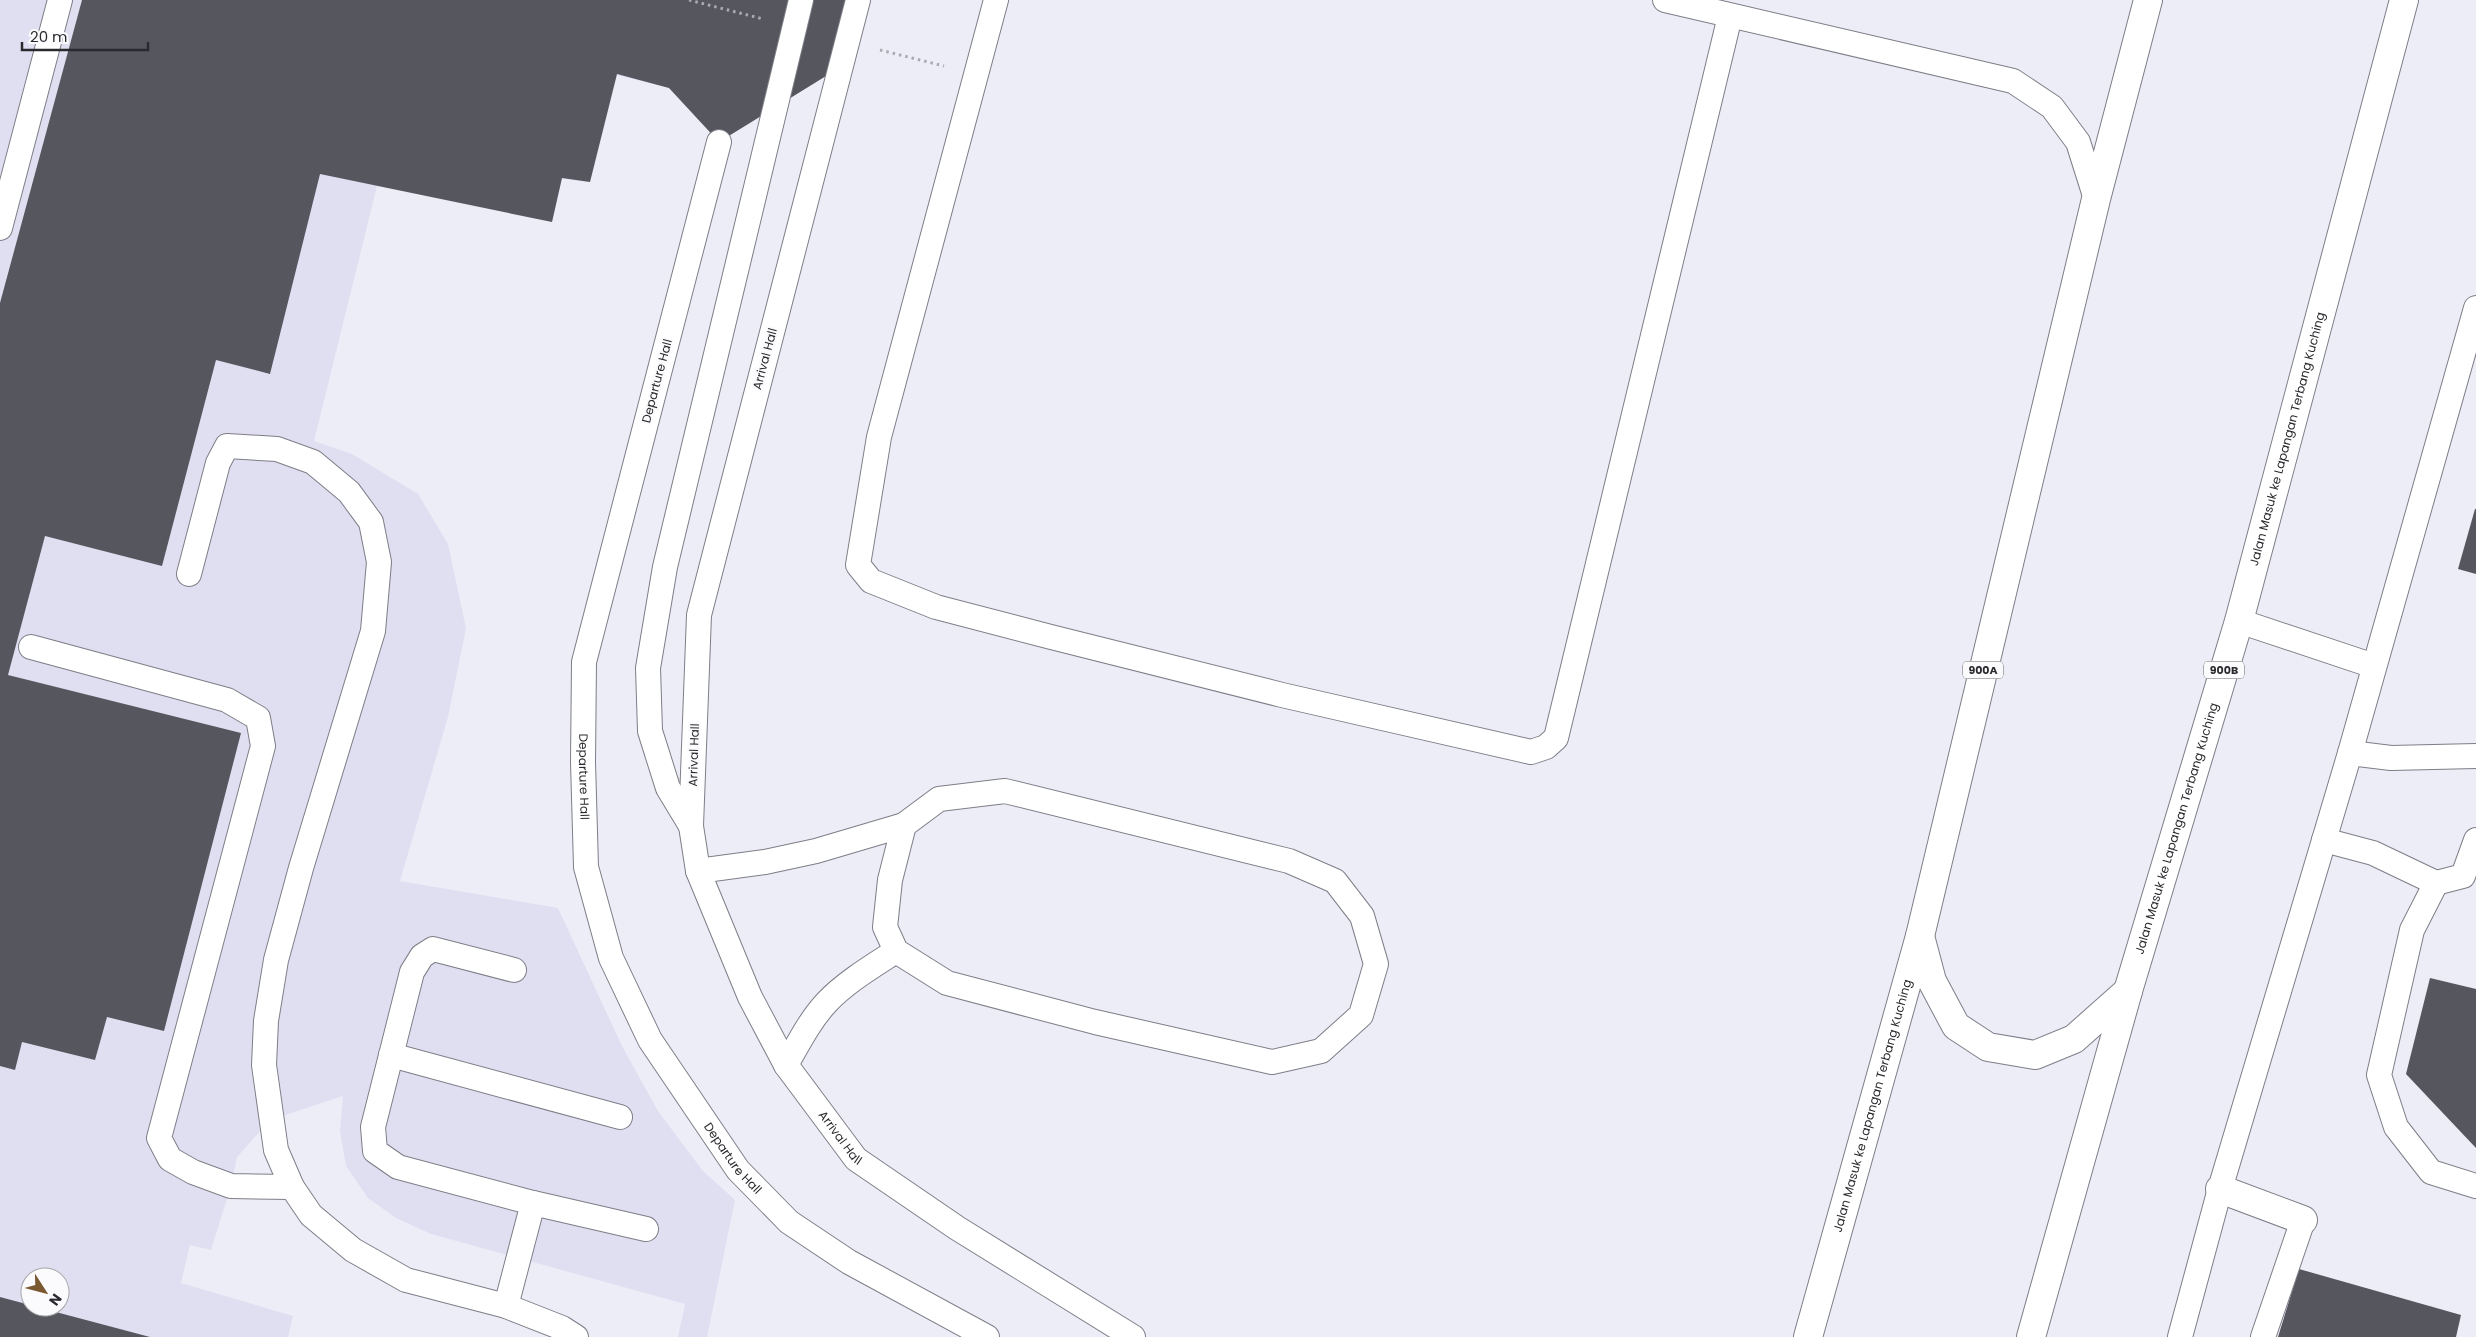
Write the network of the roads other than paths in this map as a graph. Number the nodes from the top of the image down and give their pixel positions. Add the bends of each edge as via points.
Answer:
1 (60, 0) edge
2 (801, 0) edge
3 (858, 0) edge
4 (996, 0) edge
5 (1666, 0) edge
6 (2148, 0) edge
7 (2404, 0) edge
8 (1730, 16) junction
9 (719, 142) dead end
10 (2096, 199) junction
11 (0, 228) edge
12 (2476, 308) edge
13 (189, 574) dead end
14 (2239, 620) junction
15 (30, 647) dead end
16 (2374, 666) junction
17 (2350, 753) junction
18 (2476, 756) edge
19 (904, 825) junction
20 (692, 826) junction
21 (2324, 840) junction
22 (2476, 840) edge
23 (698, 871) junction
24 (2436, 883) junction
25 (1920, 936) junction
26 (896, 951) junction
27 (514, 970) dead end
28 (2128, 991) junction
29 (391, 1055) junction
30 (786, 1065) junction
31 (620, 1117) dead end
32 (2476, 1186) edge
33 (292, 1187) junction
34 (2220, 1189) junction
35 (533, 1203) junction
36 (2302, 1220) joint
37 (646, 1229) dead end
38 (506, 1306) junction
39 (576, 1337) edge
40 (987, 1337) edge
41 (1133, 1337) edge
42 (1808, 1337) edge
43 (2031, 1337) edge
44 (2180, 1337) edge
45 (2263, 1337) edge

1 - 11 lane
2 - 20 lane via 665,566 648,668 650,731 668,788
3 - 20 lane, Arrival Hall via 699,615
4 - 8 lane via 879,438 858,565 871,581 936,607 1282,695 1531,752 1546,747 1556,738
5 - 8 lane
6 - 10 main road, Jalan Masuk ke Lapangan Terbang Kuching / 900A
7 - 14 main road, Jalan Masuk ke Lapangan Terbang Kuching / 900B
8 - 10 lane via 2013,81 2052,107 2078,142
9 - 40 lane, Departure Hall via 584,662 586,867 610,958 650,1040 738,1170 789,1222 850,1262
10 - 25 main road, Jalan Masuk ke Lapangan Terbang Kuching / 900A
12 - 16 lane
13 - 33 lane via 218,463 227,446 276,449 313,462 349,492 371,522 379,562 372,631 301,868 276,960 266,1020 264,1065 270,1120 276,1150
14 - 16 lane
14 - 28 main road, Jalan Masuk ke Lapangan Terbang Kuching / 900B
15 - 33 lane via 226,700 258,718 263,746 159,1138 170,1160 209,1178 232,1186
16 - 17 lane
17 - 18 lane via 2391,758
17 - 21 lane
19 - 23 lane via 790,856
19 - 26 lane via 890,880 886,927
19 - 26 lane via 939,799 1005,791 1289,861 1335,881 1362,916 1376,964 1360,1016 1321,1051 1272,1062 1095,1022 946,983
20 - 23 lane, Arrival Hall
21 - 24 lane via 2372,853
21 - 34 lane
22 - 24 lane via 2463,876
23 - 30 lane, Arrival Hall via 750,997
24 - 32 lane via 2412,930 2379,1075 2396,1126 2431,1172
25 - 28 main road via 1932,981 1956,1026 1988,1047 2035,1055 2043,1052 2074,1039
25 - 42 main road, Jalan Masuk ke Lapangan Terbang Kuching / 900A
26 - 30 lane via 859,975 827,1002
27 - 29 lane via 434,949 422,956 412,972
28 - 43 main road, Jalan Masuk ke Lapangan Terbang Kuching / 900B
29 - 31 lane
29 - 35 lane via 373,1127 375,1151 398,1167
30 - 41 lane, Arrival Hall via 856,1159 957,1228
33 - 38 lane via 311,1215 353,1250 406,1280
34 - 36 main road
34 - 44 lane
35 - 37 lane
35 - 38 lane
36 - 45 lane
38 - 39 lane via 562,1328

